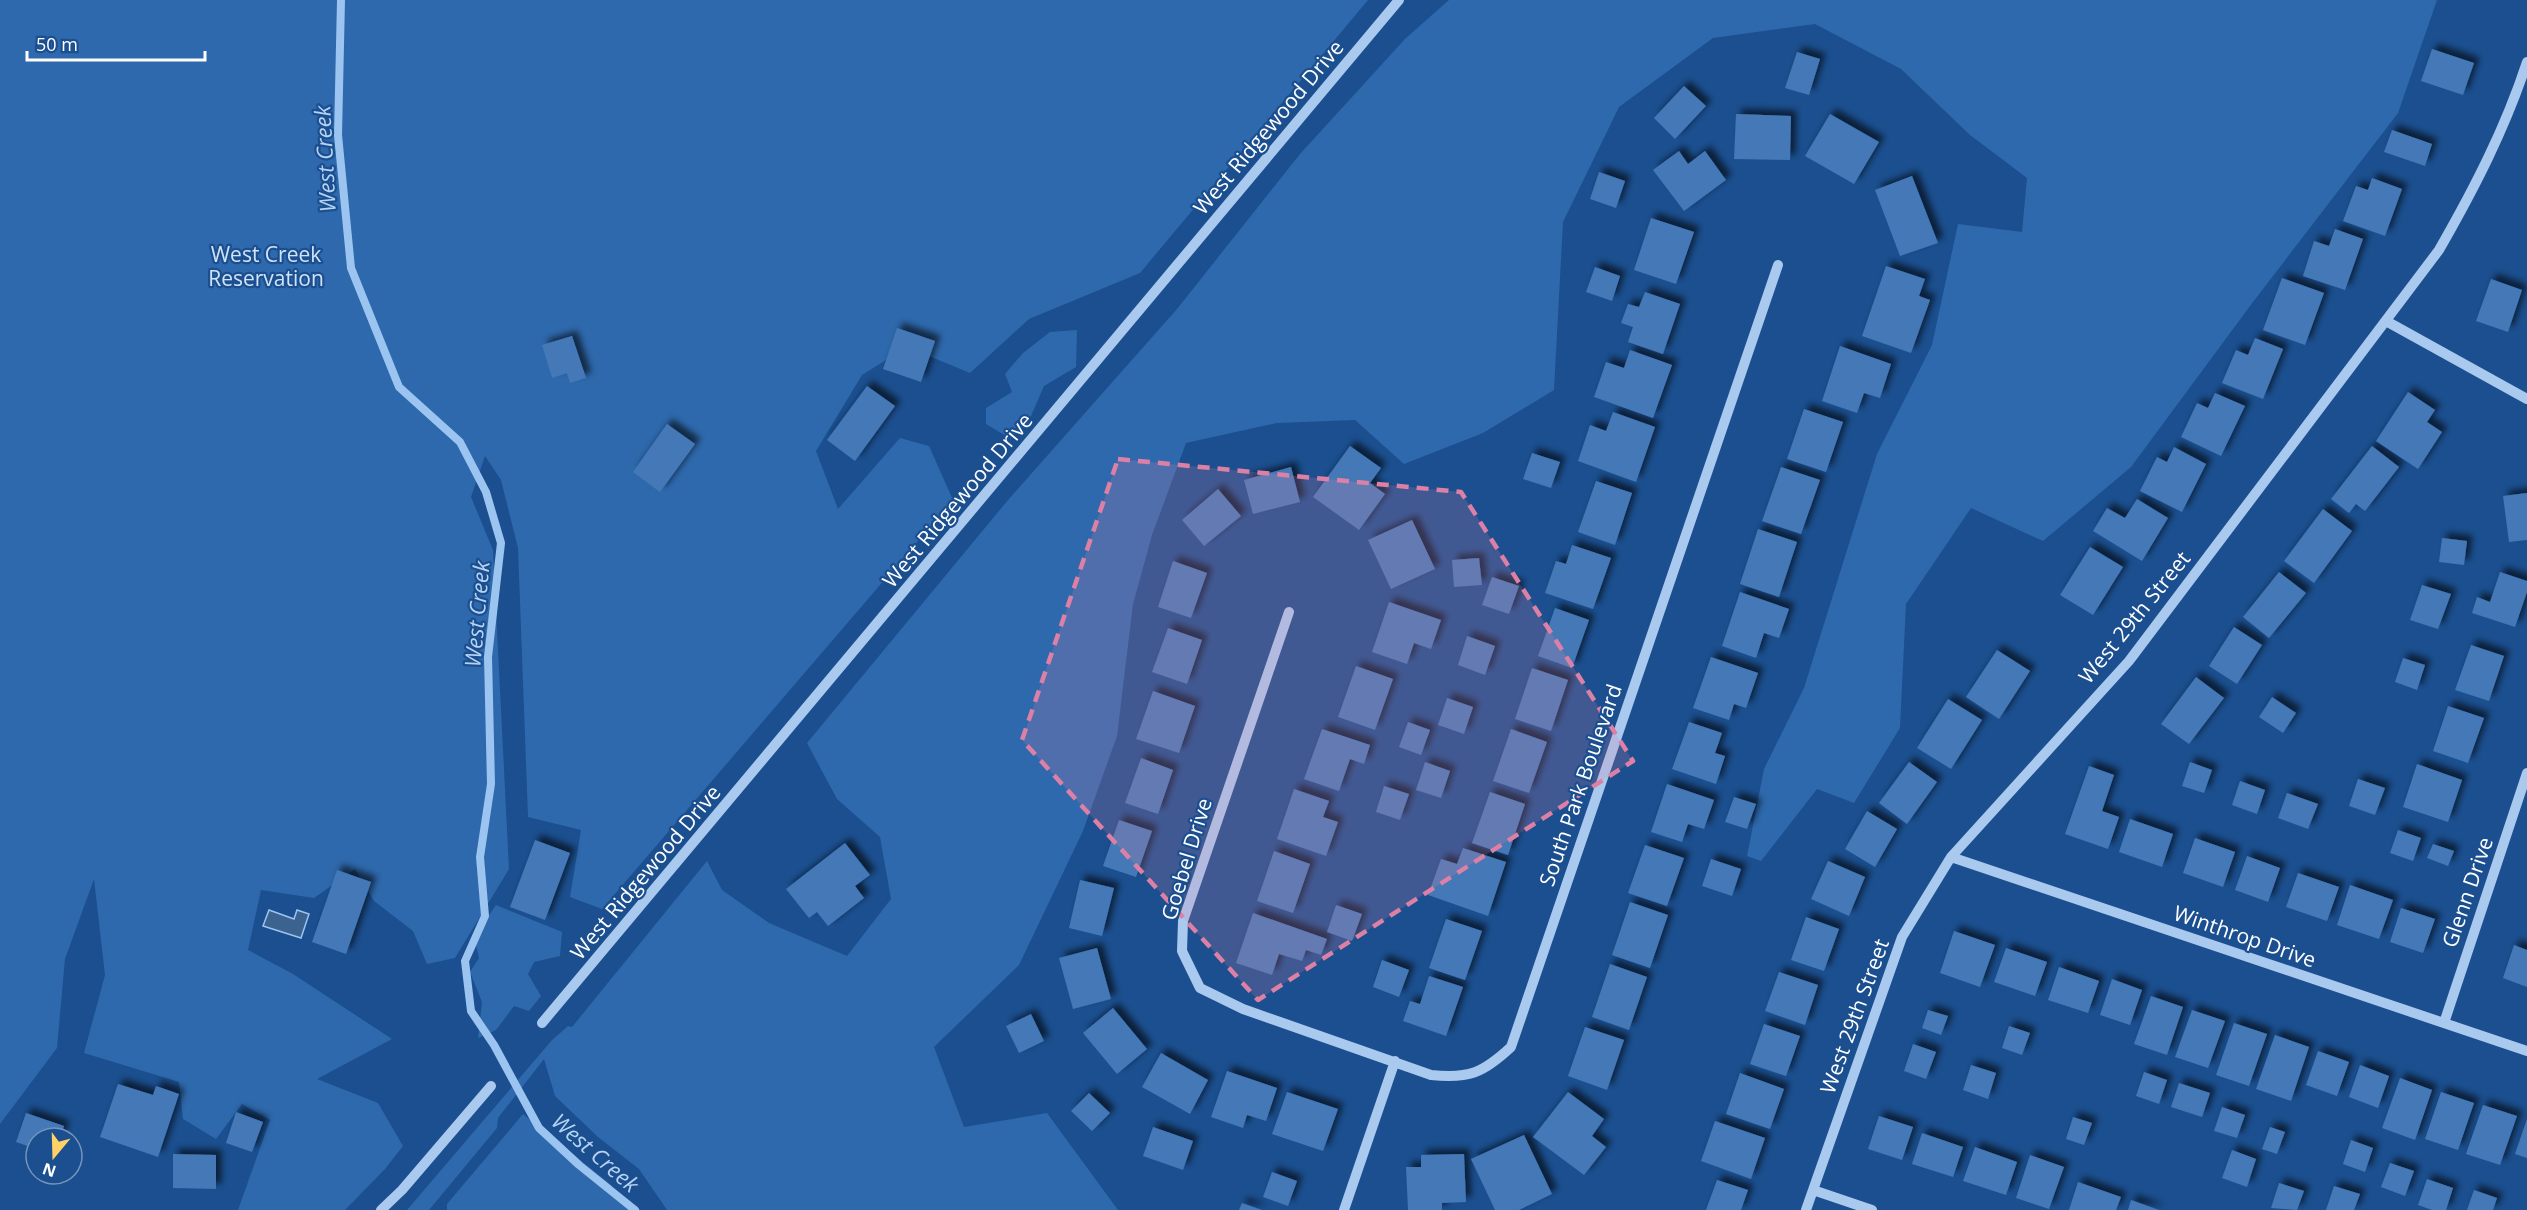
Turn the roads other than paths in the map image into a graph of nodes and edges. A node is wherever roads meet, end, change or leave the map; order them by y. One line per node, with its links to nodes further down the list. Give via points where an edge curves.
1 (1399, 0): 9 (street, West Ridgewood Drive)
2 (2527, 62): 4 (street, West 29th Street, via 2480,177 2439,250)
3 (1778, 265): 12 (street, South Park Boulevard, via 1510,1047 1488,1068 1455,1077 1431,1075)
4 (2386, 321): 5 (street); 8 (street, West 29th Street, via 2129,661)
5 (2527, 399)
6 (1289, 612): 12 (street, Goebel Drive, via 1183,921 1182,951 1200,988 1244,1009)
7 (2527, 773): 10 (street, Glenn Drive)
8 (1951, 857): 10 (street, Winthrop Drive); 14 (street, West 29th Street, via 1902,936)
9 (542, 1023)
10 (2444, 1023): 11 (street, Winthrop Drive)
11 (2527, 1051)
12 (1395, 1061): 16 (street)
13 (491, 1086): 15 (street)
14 (1813, 1190): 17 (street, West 29th Street); 18 (street)
15 (381, 1210)
16 (1344, 1210)
17 (1806, 1210)
18 (1872, 1210)

